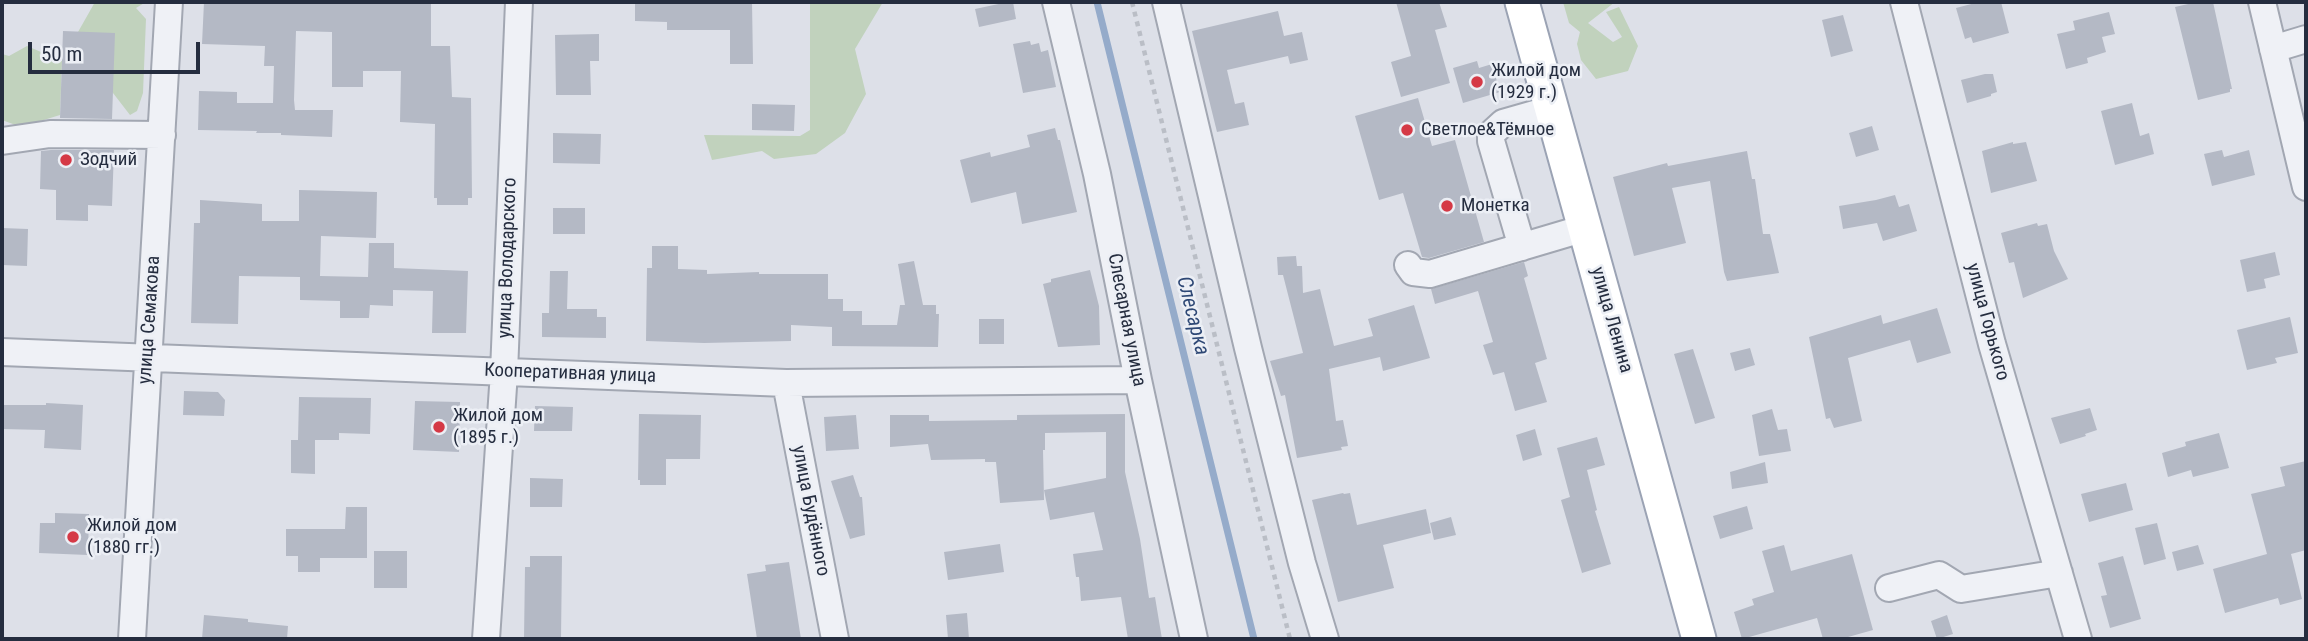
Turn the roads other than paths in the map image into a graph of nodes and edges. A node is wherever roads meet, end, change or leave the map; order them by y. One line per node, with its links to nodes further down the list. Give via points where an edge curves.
1 (169, 2): 11 (street, улица Семакова)
2 (519, 2): 19 (street, улица Володарского)
3 (1056, 2): 20 (street, Слесарная улица, via 1097,174)
4 (1167, 2): 28 (street, via 1248,348)
5 (1522, 2): 10 (main road, улица Ленина)
6 (1904, 2): 22 (street, улица Горького, via 1992,344)
7 (2262, 2): 9 (street)
8 (2306, 39): 9 (street)
9 (2273, 49): 13 (street)
10 (1552, 109): 14 (main road, улица Ленина); 15 (street, via 1503,123 1491,134)
11 (162, 135): 12 (street, via 50,134); 18 (street, улица Семакова)
12 (2, 141)
13 (2306, 187)
14 (1585, 228): 15 (street); 29 (main road, улица Ленина)
15 (1522, 247): 16 (street, via 1430,274 1413,272)
16 (1408, 265)
17 (2, 352): 18 (street, Кооперативная улица)
18 (148, 357): 19 (street, Кооперативная улица); 24 (street, улица Семакова)
19 (504, 372): 21 (street, Кооперативная улица); 25 (street, улица Володарского)
20 (1138, 380): 21 (street, Кооперативная улица); 27 (street, Слесарная улица)
21 (786, 383): 26 (street, улица Будённого)
22 (2059, 573): 23 (street, via 1961,589 1939,575); 30 (street, улица Горького)
23 (1889, 588)
24 (132, 639)
25 (486, 639)
26 (835, 639)
27 (1194, 639)
28 (1325, 639)
29 (1699, 639)
30 (2078, 639)

